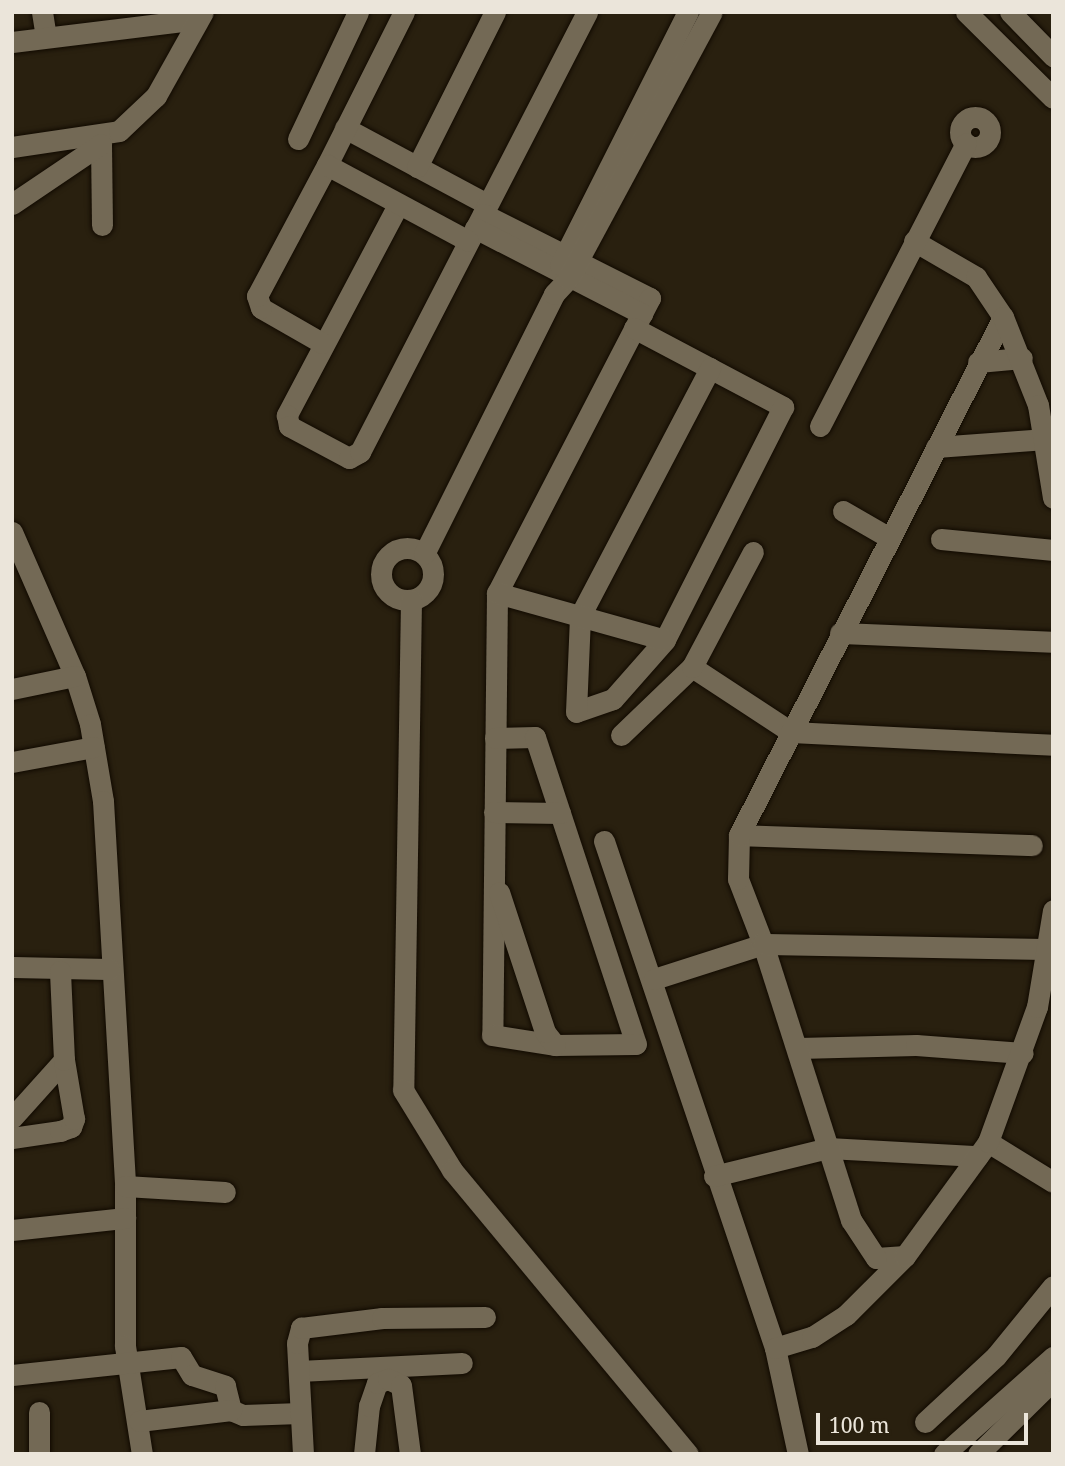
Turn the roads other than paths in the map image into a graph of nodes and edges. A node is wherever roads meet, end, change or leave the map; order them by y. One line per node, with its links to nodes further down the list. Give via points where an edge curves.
1 (42, 12): 11 (street)
2 (358, 12): 17 (street)
3 (404, 12): 16 (street)
4 (495, 12): 21 (street)
5 (587, 12): 24 (street)
6 (688, 12): 27 (street)
7 (712, 12): 27 (street)
8 (966, 12): 12 (street)
9 (1014, 15): 12 (street); 14 (street)
10 (201, 16): 11 (street); 19 (street, via 156,96 119,131)
11 (46, 37): 13 (street)
12 (999, 41): 15 (street)
13 (12, 42)
14 (1053, 56)
15 (1053, 98)
16 (345, 128): 20 (street); 21 (street)
17 (298, 139)
18 (966, 143): 26 (street)
19 (12, 147)
20 (327, 165): 23 (street); 30 (street, via 257,296 261,308)
21 (417, 167): 24 (street)
22 (12, 204): 25 (street, via 101,144)
23 (398, 205): 24 (street); 30 (street)
24 (478, 222): 27 (street); 30 (street, via 353,458 286,422)
25 (102, 225)
26 (914, 241): 28 (street, via 976,277); 34 (street)
27 (565, 272): 29 (street); 44 (street)
28 (1003, 317): 31 (street); 32 (street)
29 (638, 321): 33 (street); 45 (street)
30 (322, 343)
31 (1022, 358): 32 (street); 35 (street)
32 (978, 362): 36 (street)
33 (710, 368): 47 (street); 49 (street, via 783,407)
34 (820, 426)
35 (1046, 439): 36 (street); 37 (street)
36 (936, 447): 40 (street)
37 (1053, 498)
38 (843, 510): 40 (street)
39 (12, 532): 52 (street)
40 (888, 537): 48 (street)
41 (941, 538): 42 (street)
42 (1053, 550)
43 (752, 552): 51 (street)
44 (424, 554): 46 (street, via 433,577 426,592); 46 (street, via 396,550 381,567 382,582 390,594)
45 (497, 593): 47 (street); 56 (street)
46 (411, 600): 109 (street, via 403,1090 452,1170)
47 (580, 616): 49 (street); 49 (street, via 576,712 613,699)
48 (840, 633): 50 (street); 54 (street)
49 (665, 640)
50 (1053, 642)
51 (692, 667): 54 (street); 55 (street)
52 (75, 676): 53 (street); 58 (street)
53 (12, 690)
54 (791, 732): 57 (street); 62 (street)
55 (621, 735)
56 (495, 738): 60 (street); 61 (street, via 535,737)
57 (1053, 745)
58 (94, 747): 59 (street); 70 (street, via 110,860)
59 (12, 762)
60 (494, 812): 61 (street); 65 (street)
61 (559, 813): 73 (street, via 636,1044)
62 (738, 835): 64 (street); 67 (street, via 737,879)
63 (604, 841): 72 (street)
64 (1031, 845)
65 (494, 875): 73 (street, via 545,1032); 73 (street, via 492,1035)
66 (1053, 910): 68 (street)
67 (763, 944): 68 (street); 72 (street); 74 (street)
68 (1047, 949): 75 (street)
69 (12, 967): 71 (street)
70 (108, 969): 71 (street); 83 (street)
71 (60, 971): 76 (street)
72 (654, 979): 81 (street)
73 (555, 1045)
74 (799, 1048): 75 (street, via 916,1045); 79 (street)
75 (1023, 1054): 80 (street)
76 (64, 1060): 77 (street); 78 (street, via 74,1119 71,1128)
77 (12, 1118)
78 (12, 1138)
79 (828, 1148): 80 (street); 81 (street); 87 (street, via 851,1220)
80 (983, 1149): 82 (street); 88 (street)
81 (714, 1177): 92 (street)
82 (1053, 1182)
83 (125, 1186): 84 (street); 85 (street)
84 (225, 1192)
85 (125, 1218): 86 (street); 95 (street)
86 (12, 1230)
87 (869, 1252): 88 (street, via 876,1258); 89 (street)
88 (905, 1256): 89 (street)
89 (875, 1286): 92 (street, via 846,1315 812,1337)
90 (1053, 1286): 103 (street, via 996,1356)
91 (485, 1317): 96 (street, via 382,1318 301,1328)
92 (775, 1348): 110 (street)
93 (1053, 1357): 111 (street)
94 (462, 1363): 96 (street)
95 (129, 1366): 97 (street); 99 (street, via 181,1357 192,1376 225,1386); 102 (street)
96 (299, 1371): 101 (street)
97 (12, 1375)
98 (1053, 1380): 112 (street)
99 (231, 1410): 101 (street, via 243,1415); 102 (street)
100 (38, 1412): 104 (street)
101 (300, 1413): 106 (street)
102 (139, 1421): 105 (street)
103 (925, 1422)
104 (39, 1454)
105 (142, 1454)
106 (303, 1454)
107 (364, 1454): 108 (street, via 369,1406 377,1383 388,1378 401,1385)
108 (410, 1454)
109 (688, 1454)
110 (798, 1454)
111 (944, 1454)
112 (978, 1454)

